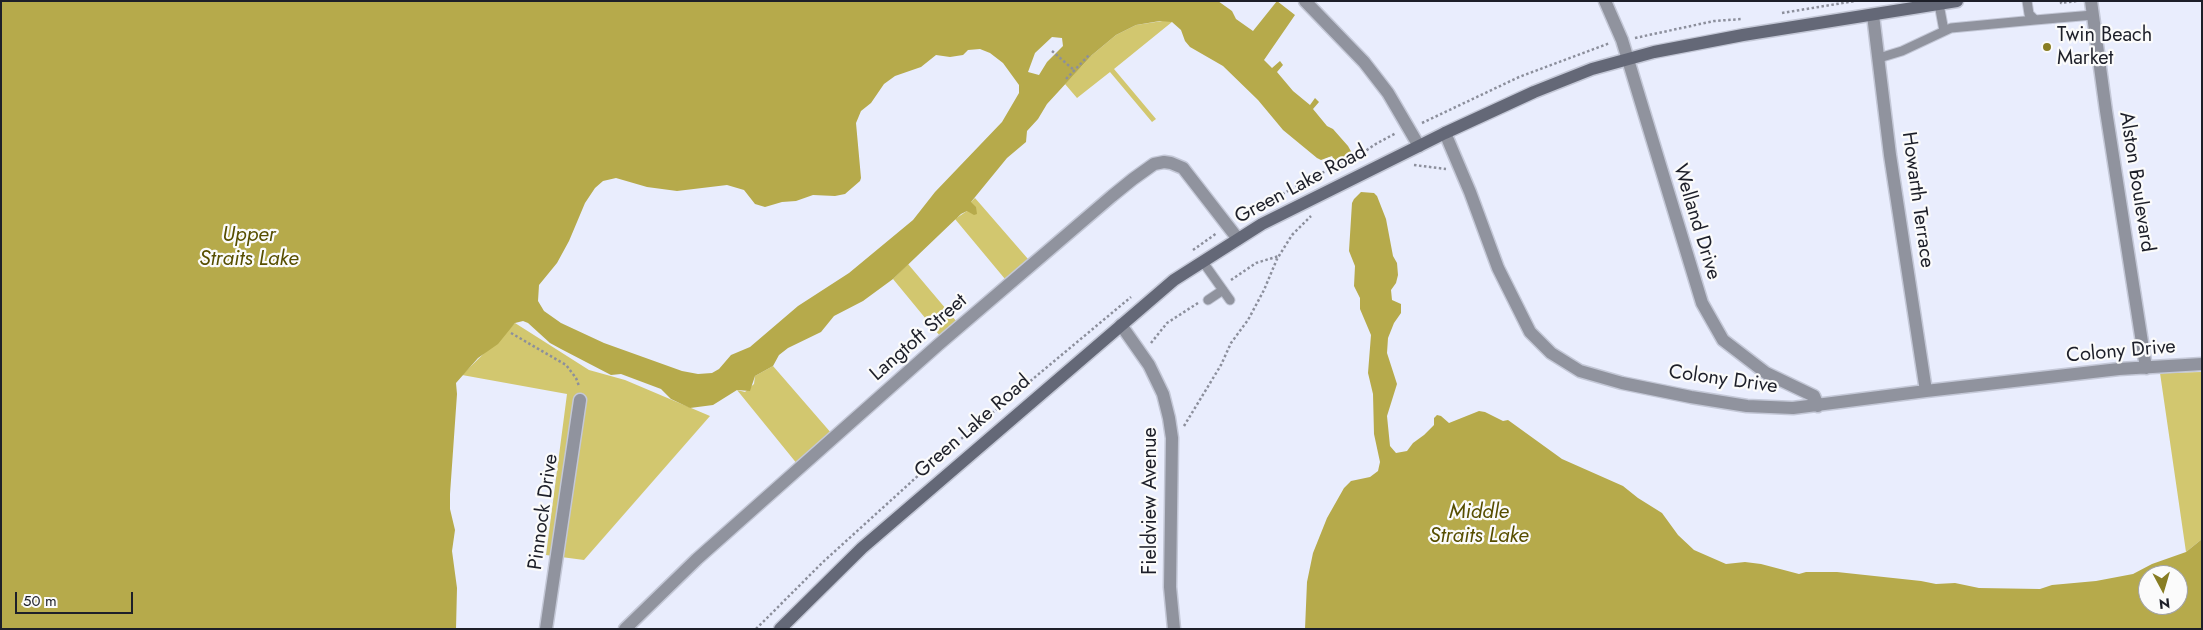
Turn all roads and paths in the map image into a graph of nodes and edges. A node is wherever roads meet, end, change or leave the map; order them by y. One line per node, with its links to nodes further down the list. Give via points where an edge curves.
1 (1305, 1): 20 (street, via 1364,62 1388,93)
2 (1605, 1): 16 (street, Welland Drive, via 1618,28)
3 (1957, 1): 8 (street, Green Lake Road)
4 (2027, 1): 11 (lane, via 2029,14)
5 (2061, 1): 6 (path)
6 (2078, 1)
7 (2091, 1): 10 (street, Alston Boulevard)
8 (1940, 4): 9 (street, Green Lake Road); 12 (lane)
9 (1873, 15): 15 (street, Howarth Terrace); 16 (street, Green Lake Road)
10 (2093, 15): 11 (lane); 34 (street, Alston Boulevard)
11 (2035, 20): 12 (lane, via 1968,25)
12 (1944, 31): 15 (lane)
13 (1052, 51): 17 (path)
14 (1090, 54): 17 (path)
15 (1879, 58): 35 (street, Howarth Terrace, via 1890,155)
16 (1627, 59): 19 (street, Green Lake Road, via 1592,68); 37 (street, Welland Drive, via 1702,303 1723,340 1766,373 1814,396)
17 (1074, 70): 18 (path)
18 (1066, 79)
19 (1445, 133): 20 (street, Green Lake Road); 24 (street, Colony Drive)
20 (1419, 146): 26 (street, Green Lake Road)
21 (1360, 155): 23 (path)
22 (1412, 165): 24 (path, via 1435,166)
23 (1331, 170)
24 (1462, 173): 37 (street, Colony Drive, via 1498,268 1530,332 1580,371 1622,383 1748,406)
25 (1317, 212): 38 (path, via 1292,235 1248,320 1231,343 1201,400 1187,423)
26 (1238, 239): 27 (street, Green Lake Road); 40 (street, Langtoft Street, via 1183,168 1164,162 1154,164 1132,178 697,559)
27 (1203, 262): 28 (lane); 31 (street, Green Lake Road, via 1174,280)
28 (1222, 290): 29 (lane); 30 (lane)
29 (1208, 300)
30 (1230, 300)
31 (1121, 325): 38 (street, Fieldview Avenue, via 1149,365 1163,394); 41 (street, Green Lake Road, via 862,548)
32 (511, 333): 36 (path, via 566,365 576,378)
33 (2202, 364): 34 (street, Colony Drive)
34 (2146, 368): 35 (street, Colony Drive)
35 (1926, 391): 37 (street, Colony Drive)
36 (580, 400): 39 (street, Pinnock Drive)
37 (1818, 406)
38 (1172, 438): 42 (street, Fieldview Avenue, via 1170,587)
39 (546, 629)
40 (626, 629)
41 (780, 629)
42 (1174, 629)

